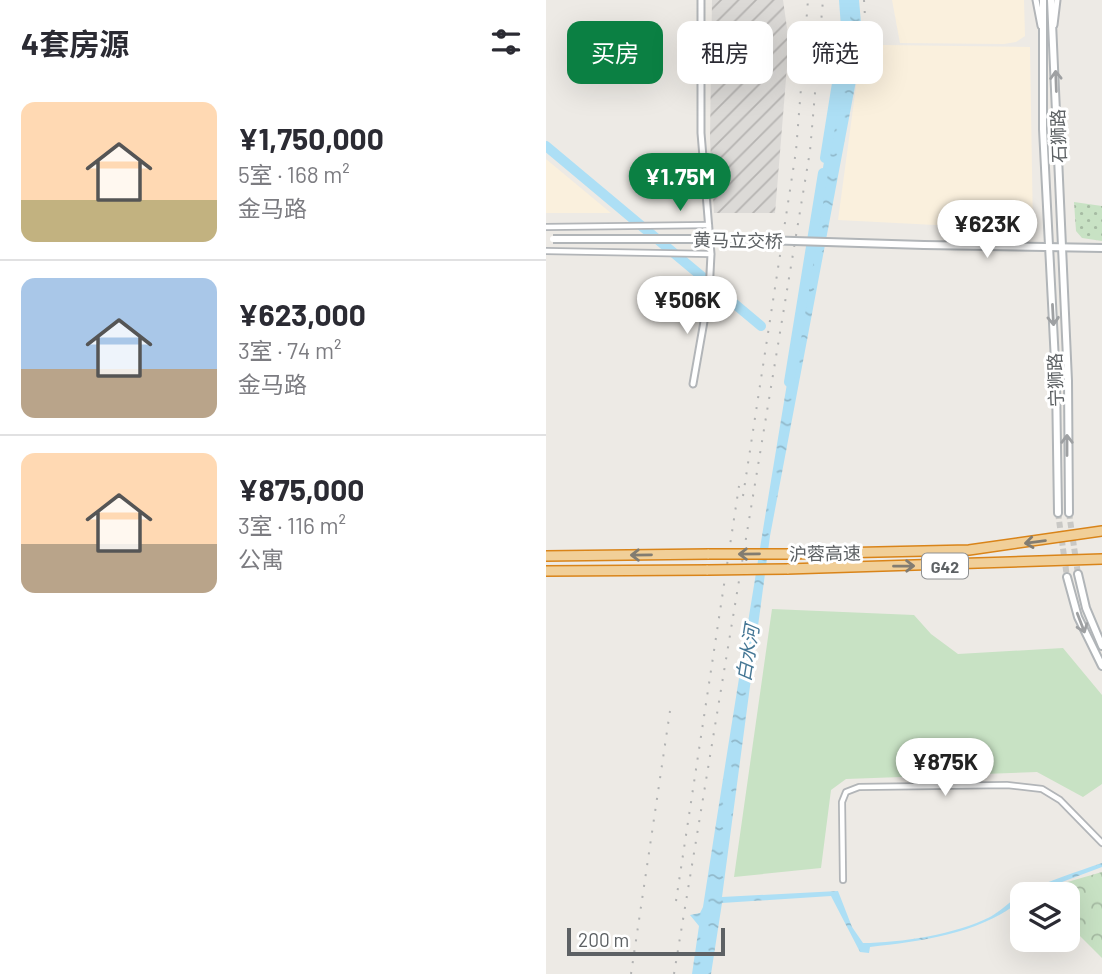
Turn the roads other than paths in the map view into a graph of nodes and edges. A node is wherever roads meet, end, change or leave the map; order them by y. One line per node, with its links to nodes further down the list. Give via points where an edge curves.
1 (701, 0): 8 (street, via 701,133)
2 (1036, 0): 7 (street, 石狮路)
3 (1043, 0): 7 (main road, 石狮路)
4 (1051, 0): 6 (main road, 石狮路)
5 (1057, 0): 6 (street, 石狮路)
6 (1054, 25): 12 (main road, 石狮路, one-way to 6)
7 (1041, 26): 11 (main road, 石狮路)
8 (709, 225): 9 (street); 15 (street)
9 (546, 227)
10 (549, 238): 11 (main road, 黄马立交桥, bridge)
11 (1050, 247): 12 (main road, 黄马立交桥); 17 (main road, 宁狮路, one-way to 17)
12 (1062, 248): 13 (main road, 黄马立交桥); 18 (main road, 宁狮路, one-way to 12)
13 (1102, 248)
14 (546, 251): 15 (street)
15 (711, 254): 16 (street)
16 (693, 384)
17 (1059, 513)
18 (1069, 513)
19 (1102, 531): 20 (highway, 沪蓉高速 / G42, one-way to 20, bridge, via 969,550)
20 (546, 556)
21 (1102, 559): 22 (highway, 沪蓉高速 / G42, one-way to 21, bridge)
22 (546, 571)
23 (1079, 574): 25 (main road, via 1086,608)
24 (1067, 577): 26 (main road, one-way to 26, via 1078,617)
25 (1102, 646)
26 (1102, 666)
27 (1102, 843): 28 (street, via 1042,789 1007,785 859,787 846,792 842,802)
28 (843, 880)

